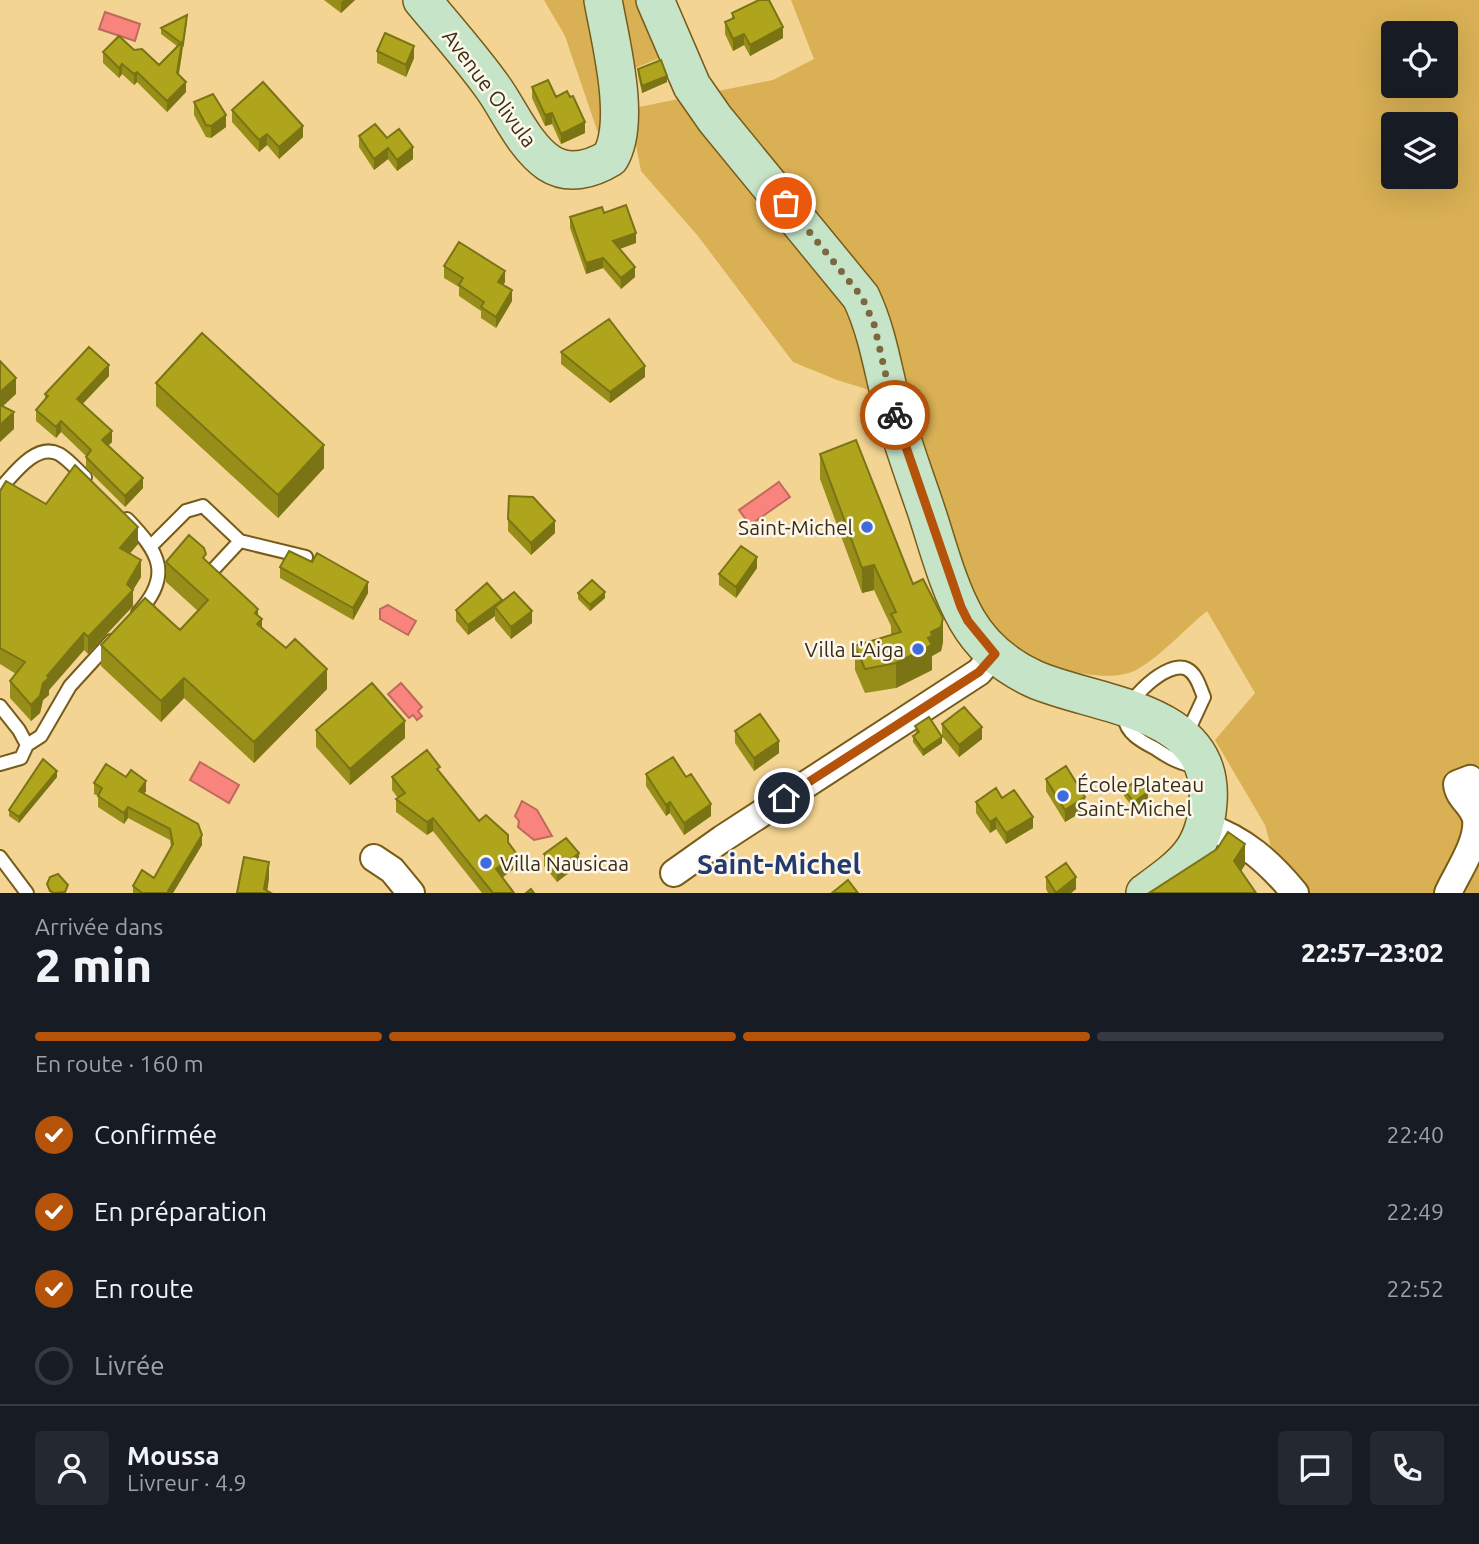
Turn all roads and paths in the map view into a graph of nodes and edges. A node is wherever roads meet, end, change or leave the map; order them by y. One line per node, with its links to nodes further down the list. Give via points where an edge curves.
1 (422, 0): 2 (street, Avenue Olivula, via 492,86 534,148 562,169 578,170 610,158 619,139)
2 (603, 0)
3 (655, 0): 11 (street, via 692,86 862,297 874,324 893,411 949,575 968,621)
4 (97, 488): 5 (lane, via 58,453 42,452)
5 (0, 489)
6 (116, 507): 8 (lane)
7 (240, 541): 8 (lane, via 203,506 186,511); 9 (lane); 10 (lane)
8 (152, 545): 14 (lane, via 158,569 156,594 70,685 41,736)
9 (306, 557)
10 (213, 570)
11 (995, 654): 13 (street, via 1035,679); 21 (street, via 979,672)
12 (0, 706): 14 (lane)
13 (1128, 708): 15 (street); 15 (lane, via 1162,671 1187,669 1204,697)
14 (27, 745): 16 (lane, via 21,758)
15 (1194, 752): 18 (street, via 1209,794)
16 (0, 764)
17 (1479, 788): 26 (street, via 1470,779 1457,785 1476,818 1475,835)
18 (1206, 827): 24 (street, via 1198,848); 25 (street, via 1249,847)
19 (0, 857): 22 (lane)
20 (374, 858): 23 (street, via 392,870)
21 (674, 873)
22 (27, 893)
23 (411, 893)
24 (1145, 893)
25 (1295, 893)
26 (1448, 893)

